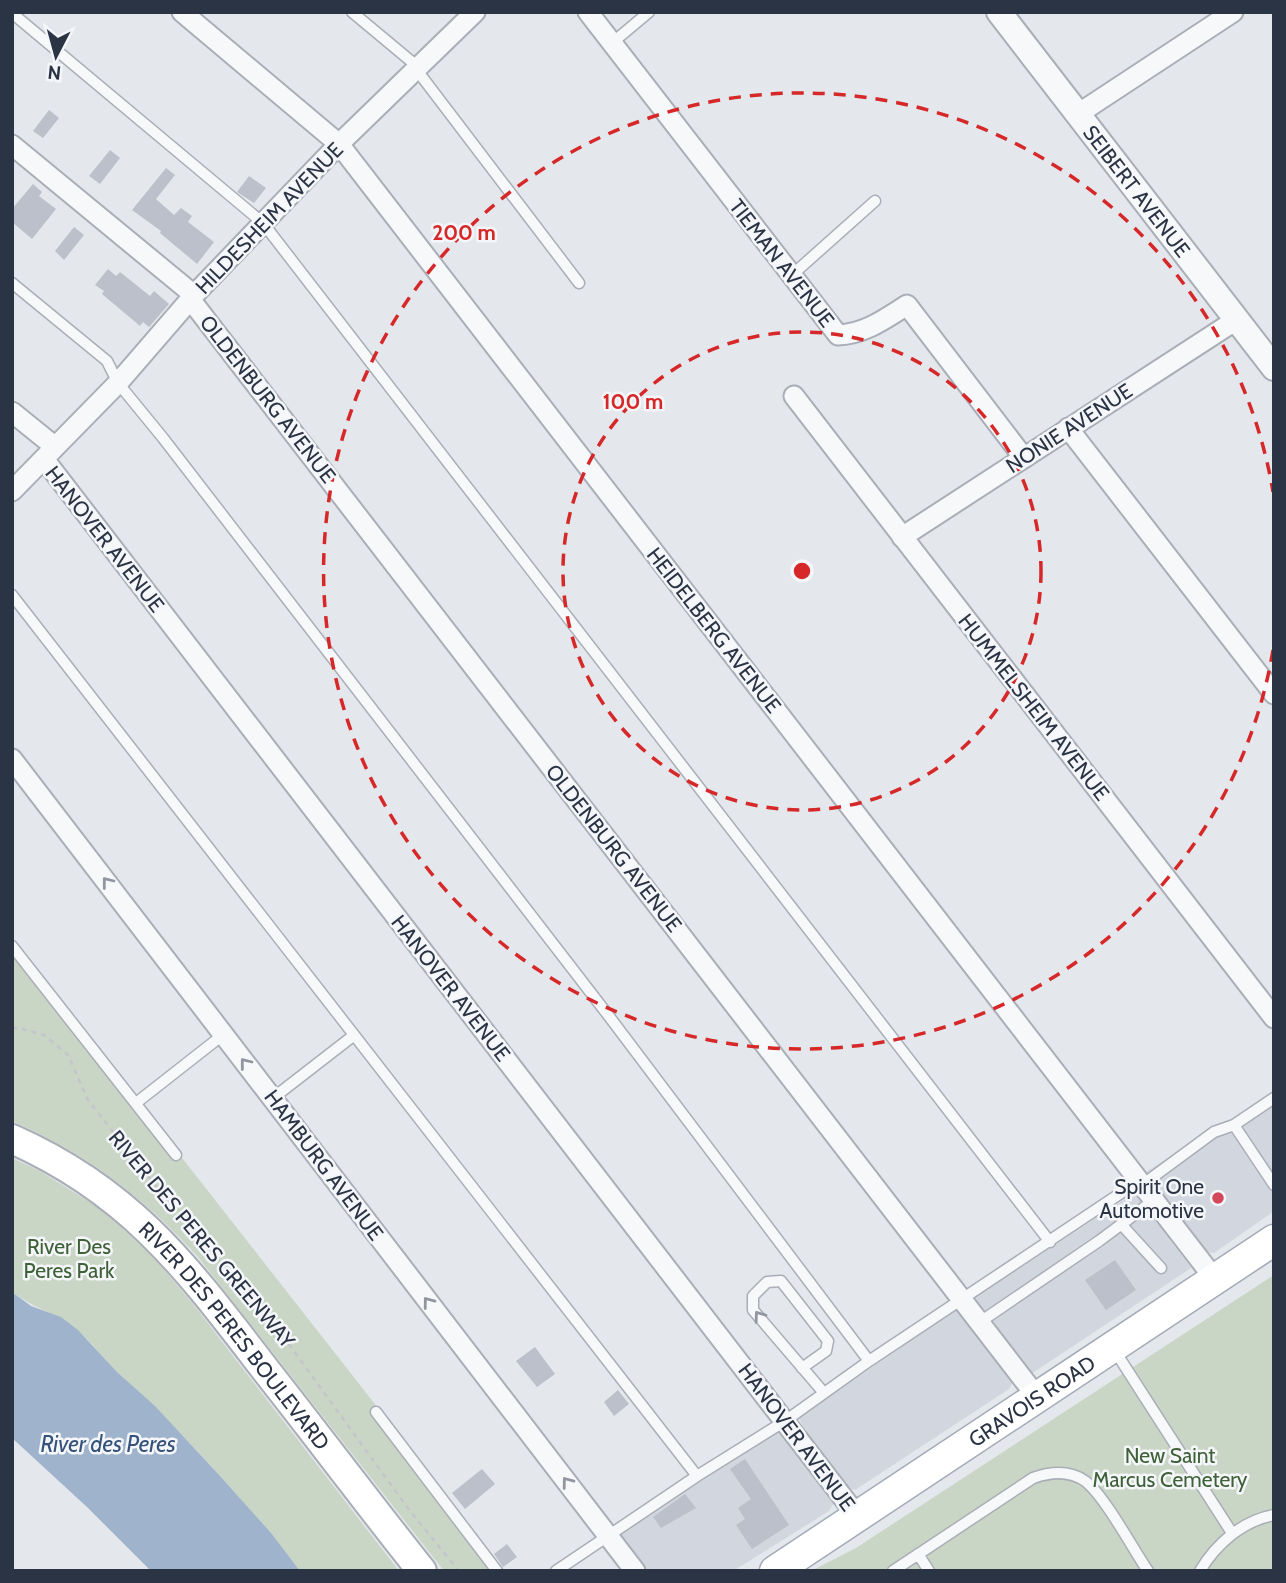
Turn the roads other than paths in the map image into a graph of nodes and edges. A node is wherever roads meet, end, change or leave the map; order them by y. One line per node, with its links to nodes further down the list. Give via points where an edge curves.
1 (183, 12): 12 (street, HEIDELBERG AVENUE)
2 (352, 12): 10 (lane)
3 (475, 12): 10 (street, HILDESHEIM AVENUE)
4 (588, 12): 9 (street, TIEMAN AVENUE)
5 (649, 12): 9 (lane)
6 (999, 12): 11 (street, SEIBERT AVENUE)
7 (1233, 12): 11 (street)
8 (12, 13): 15 (lane)
9 (612, 43): 16 (street, TIEMAN AVENUE)
10 (417, 68): 12 (street, HILDESHEIM AVENUE); 18 (lane)
11 (1078, 114): 20 (street, SEIBERT AVENUE)
12 (339, 144): 15 (street, HILDESHEIM AVENUE); 44 (street, HEIDELBERG AVENUE)
13 (12, 145): 19 (street, OLDENBURG AVENUE)
14 (875, 201): 16 (lane)
15 (263, 223): 19 (street, HILDESHEIM AVENUE); 47 (lane)
16 (792, 275): 27 (street, TIEMAN AVENUE, via 838,335 865,330 908,305)
17 (12, 283): 22 (lane, via 107,360)
18 (579, 283)
19 (192, 297): 22 (street, HILDESHEIM AVENUE); 50 (street, OLDENBURG AVENUE)
20 (1236, 320): 21 (street, SEIBERT AVENUE); 25 (street, NONIE AVENUE)
21 (1274, 368)
22 (118, 383): 26 (street, HILDESHEIM AVENUE); 53 (lane, via 608,1015)
23 (794, 396): 29 (street, HUMMELSHEIM AVENUE)
24 (12, 412): 26 (street, HANOVER AVENUE)
25 (1068, 428): 27 (street, NONIE AVENUE); 31 (street)
26 (49, 453): 28 (street, HILDESHEIM AVENUE); 58 (street, HANOVER AVENUE)
27 (1024, 457): 29 (street, NONIE AVENUE)
28 (12, 491)
29 (902, 537): 34 (street, HUMMELSHEIM AVENUE)
30 (12, 595): 36 (lane)
31 (1274, 694)
32 (12, 759): 35 (street, HAMBURG AVENUE, one-way to 32)
33 (12, 946): 39 (lane)
34 (1274, 1018)
35 (224, 1034): 37 (street, HAMBURG AVENUE, one-way to 35); 39 (lane)
36 (353, 1036): 37 (lane); 59 (lane)
37 (273, 1098): 63 (street, HAMBURG AVENUE, one-way to 37)
38 (1274, 1098): 40 (lane)
39 (136, 1103): 42 (lane)
40 (1234, 1125): 43 (lane); 44 (lane, via 1214,1132)
41 (12, 1139): 66 (main road, RIVER DES PERES BOULEVARD, via 105,1192 170,1251)
42 (176, 1155)
43 (1274, 1185)
44 (1145, 1188): 45 (lane); 47 (lane); 49 (street, HEIDELBERG AVENUE)
45 (1121, 1224): 48 (lane); 51 (lane)
46 (1274, 1240): 49 (main road, GRAVOIS ROAD)
47 (1050, 1242): 50 (lane)
48 (1161, 1268)
49 (1214, 1278): 52 (main road, GRAVOIS ROAD)
50 (962, 1298): 51 (street, OLDENBURG AVENUE); 53 (lane)
51 (980, 1322): 56 (street, OLDENBURG AVENUE)
52 (1113, 1347): 56 (main road, GRAVOIS ROAD); 62 (lane)
53 (869, 1361): 55 (lane)
54 (802, 1368): 54 (lane, one-way to 54, via 753,1310 753,1296 767,1282 781,1281 828,1341 826,1351); 55 (lane)
55 (824, 1393): 58 (lane)
56 (1037, 1397): 61 (main road, GRAVOIS ROAD)
57 (376, 1412): 67 (lane)
58 (785, 1421): 59 (lane); 61 (street, HANOVER AVENUE)
59 (697, 1476): 63 (lane)
60 (1274, 1515): 62 (lane)
61 (858, 1517): 65 (main road, GRAVOIS ROAD)
62 (1232, 1533): 73 (lane)
63 (608, 1536): 68 (lane); 69 (street, HAMBURG AVENUE)
64 (918, 1554): 70 (lane); 71 (lane); 72 (lane, via 1033,1478 1058,1472 1085,1481 1100,1497)
65 (782, 1567)
66 (422, 1571)
67 (498, 1571)
68 (556, 1571)
69 (635, 1571)
70 (893, 1571)
71 (929, 1571)
72 (1148, 1571)
73 (1200, 1571)

